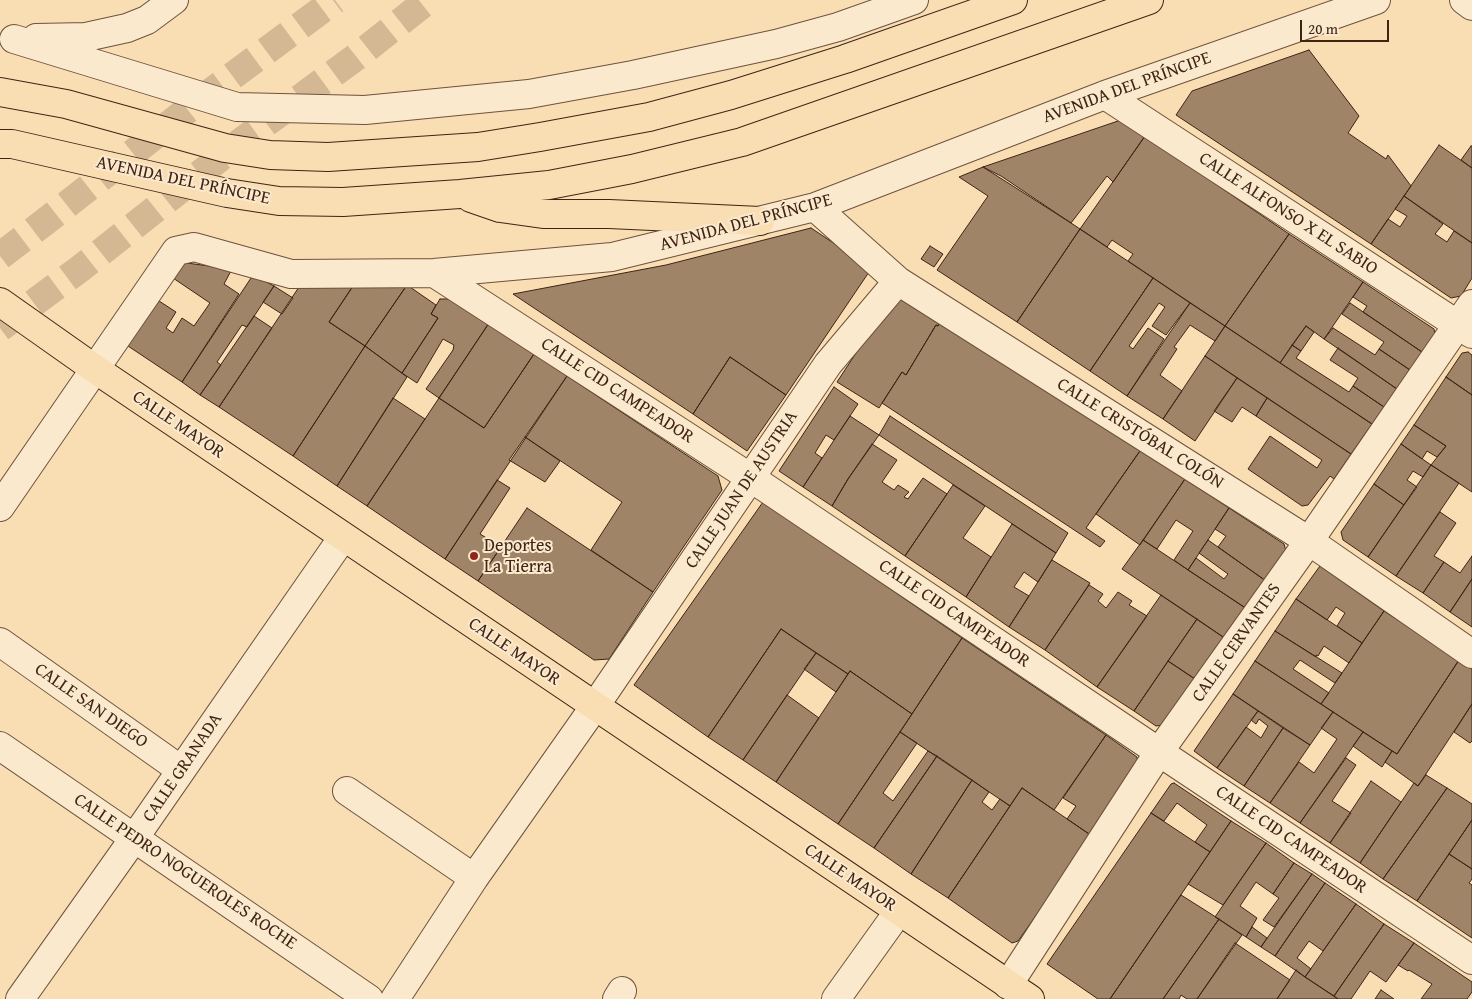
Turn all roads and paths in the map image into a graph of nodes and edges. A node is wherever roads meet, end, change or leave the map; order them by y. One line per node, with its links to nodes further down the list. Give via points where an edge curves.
1 (174, 0): 8 (street, via 147,20 127,28 86,37)
2 (914, 0): 8 (street, via 838,27 634,75 529,94 365,110 237,107)
3 (1013, 0): 9 (main road, via 731,95 649,116 478,146 328,156 270,155 225,148 66,104)
4 (1149, 0): 12 (main road, AVENIDA DEL PRÍNCIPE, via 742,142 550,185)
5 (1376, 0): 10 (street, AVENIDA DEL PRÍNCIPE)
6 (1464, 0): 7 (street)
7 (1472, 6)
8 (7, 38)
9 (0, 92)
10 (1105, 95): 13 (street, AVENIDA DEL PRÍNCIPE); 18 (street, CALLE ALFONSO X EL SABIO)
11 (0, 144): 12 (main road, AVENIDA DEL PRÍNCIPE, via 279,201 343,202)
12 (460, 194): 14 (main road, via 500,208 543,214)
13 (815, 207): 14 (street, AVENIDA DEL PRÍNCIPE); 16 (street, CALLE CRISTÓBAL COLÓN)
14 (760, 221): 15 (street, AVENIDA DEL PRÍNCIPE, via 612,257)
15 (434, 273): 19 (street, AVENIDA DEL PRÍNCIPE, via 291,274 194,247 176,251); 20 (street, CALLE CID CAMPEADOR)
16 (898, 281): 20 (street, CALLE JUAN DE AUSTRIA, via 828,364); 23 (street, CALLE CRISTÓBAL COLÓN)
17 (0, 302): 19 (main road, CALLE MAYOR)
18 (1467, 321): 23 (street, CALLE CERVANTES)
19 (95, 369): 21 (street); 22 (main road, CALLE MAYOR)
20 (751, 478): 26 (street, CALLE JUAN DE AUSTRIA); 28 (street, CALLE CID CAMPEADOR)
21 (0, 507)
22 (343, 537): 26 (main road, CALLE MAYOR); 29 (street, CALLE GRANADA)
23 (1309, 541): 25 (street, CALLE CRISTÓBAL COLÓN); 28 (street, CALLE CERVANTES)
24 (0, 642): 29 (street, CALLE SAN DIEGO)
25 (1472, 654)
26 (594, 706): 32 (street, CALLE JUAN DE AUSTRIA); 33 (main road, CALLE MAYOR)
27 (0, 746): 31 (street, CALLE PEDRO NOGUEROLES ROCHE)
28 (1160, 752): 34 (street, CALLE CID CAMPEADOR); 35 (street, CALLE CERVANTES)
29 (181, 770): 31 (street, CALLE GRANADA)
30 (347, 791): 32 (street)
31 (135, 837): 36 (street, CALLE GRANADA); 37 (street, CALLE PEDRO NOGUEROLES ROCHE)
32 (474, 878): 38 (street, CALLE JUAN DE AUSTRIA)
33 (899, 911): 35 (main road, CALLE MAYOR); 39 (street)
34 (1472, 960)
35 (1019, 992)
36 (20, 999)
37 (369, 999)
38 (395, 999)
39 (836, 999)

